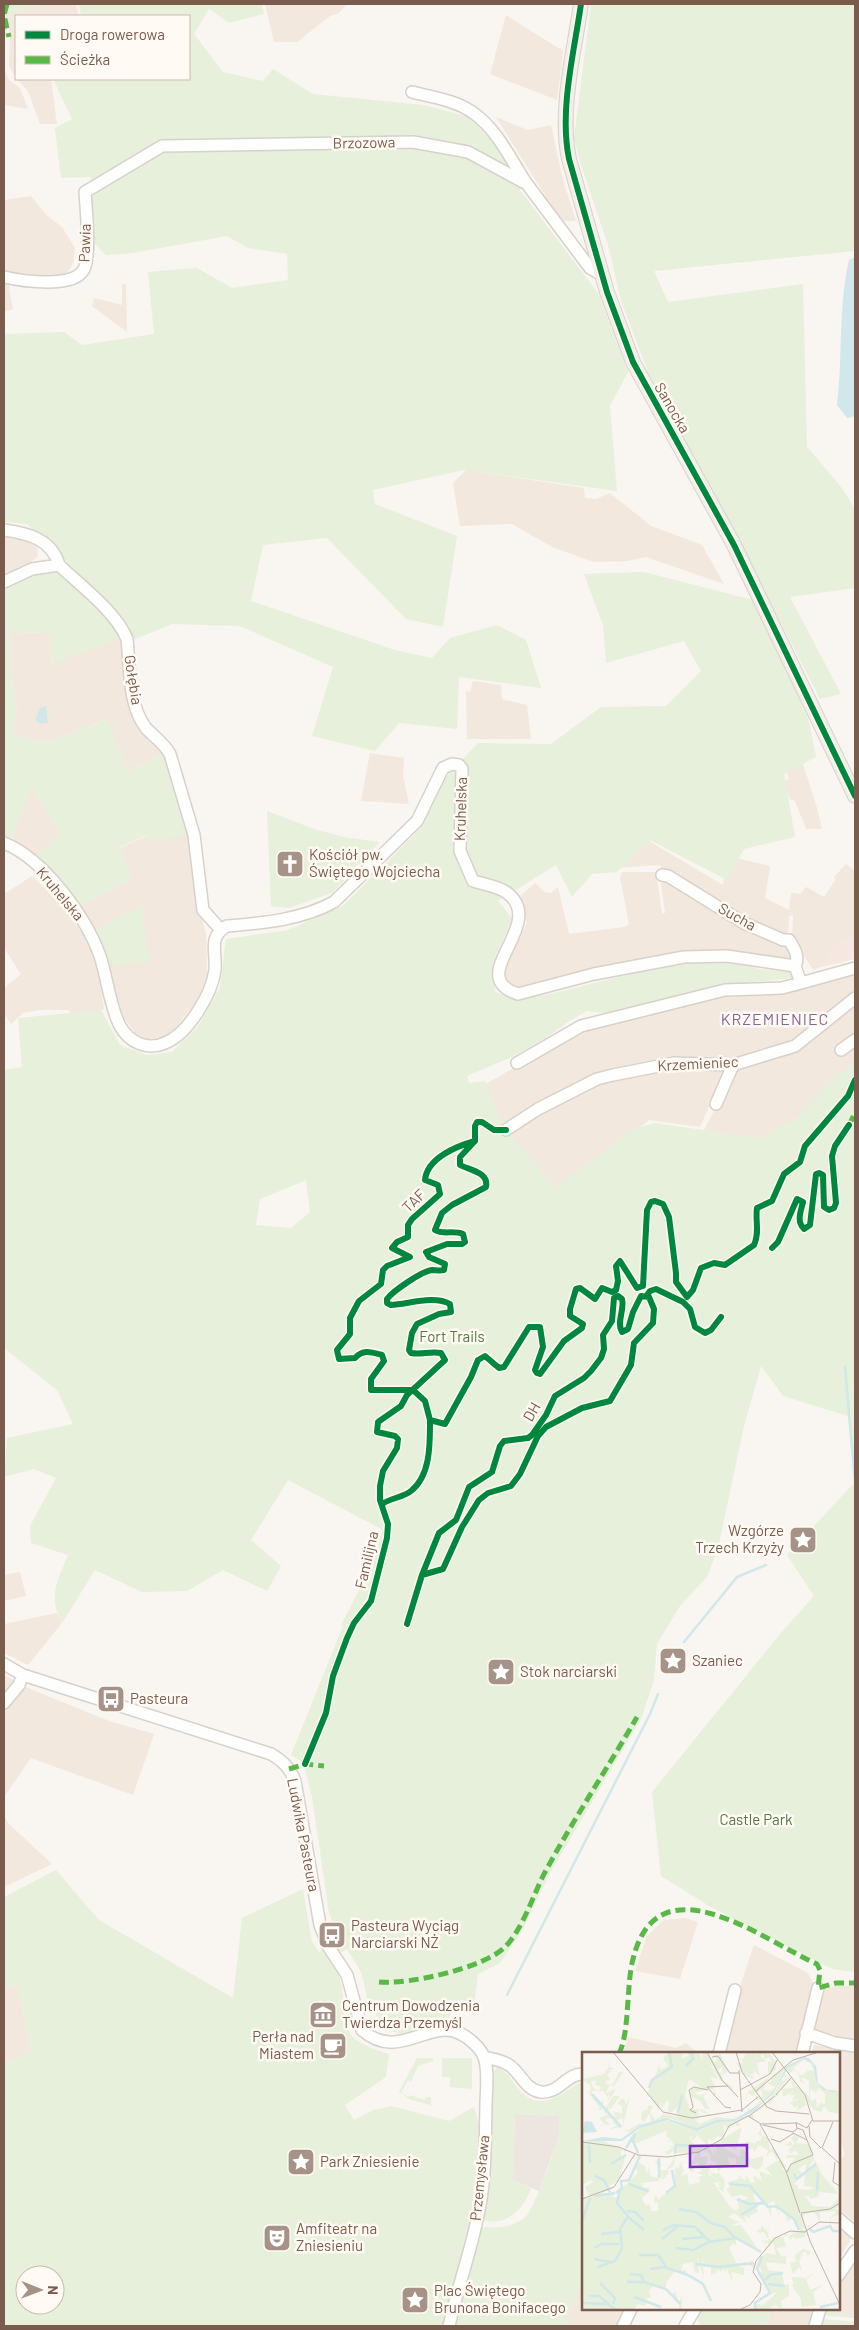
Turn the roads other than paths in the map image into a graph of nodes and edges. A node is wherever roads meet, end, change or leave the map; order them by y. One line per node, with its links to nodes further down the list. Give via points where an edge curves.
1 (581, 4): 5 (main road, Sanocka, via 567,98 565,137 568,159)
2 (412, 92): 3 (street, via 471,111 493,130)
3 (527, 184): 4 (street, Brzozowa, via 468,152 413,142 162,146); 5 (street, Brzozowa, via 590,268)
4 (85, 192): 6 (street, Pawia, via 87,254 80,274 62,281 42,282)
5 (602, 275): 10 (main road, Sanocka, via 633,362 734,545)
6 (4, 277)
7 (4, 530): 8 (street, Gołębia, via 36,537 55,554)
8 (59, 565): 9 (street, via 32,569); 13 (street, Gołębia, via 123,630 137,711 146,727 170,754 194,835 203,910)
9 (4, 582)
10 (855, 796)
11 (4, 843): 13 (street, Kruhelska, via 31,861 78,911 99,955 120,1026 129,1037 144,1046 165,1043 174,1037 201,1006 215,970 215,939)
12 (662, 875): 15 (street, Sucha, via 744,923 789,940 797,955)
13 (220, 929): 15 (street, Kruhelska, via 273,922 322,909 334,902 405,835 417,821 443,768 456,764 462,769 463,781 460,851 473,881 507,894 518,908 518,927 498,973 508,991 518,994 594,974 684,957 727,956)
14 (855, 968): 15 (street, Kruhelska)
15 (798, 973): 19 (street, via 782,988 725,990 581,1026)
16 (855, 998): 20 (street, Krzemieniec, via 795,1046)
17 (855, 1040): 18 (street)
18 (841, 1050)
19 (517, 1064)
20 (733, 1065): 21 (street); 22 (street, Krzemieniec, via 674,1063 612,1075 538,1109)
21 (716, 1104)
22 (506, 1130)
23 (4, 1664): 24 (street, Ludwika Pasteura)
24 (24, 1675): 25 (street); 32 (street, Ludwika Pasteura, via 278,1758 295,1781 322,1935 347,1975 362,2030 375,2039 392,2042 444,2031 457,2032 473,2043)
25 (4, 1703)
26 (818, 1988): 28 (street)
27 (735, 1990): 30 (street)
28 (806, 2033): 29 (street); 31 (street)
29 (855, 2046)
30 (720, 2052)
31 (802, 2052)
32 (484, 2057): 33 (street, via 502,2060 527,2086 539,2092 556,2089); 41 (street, Przemysława, via 486,2115 480,2203)
33 (582, 2074)
34 (839, 2219): 35 (street)
35 (855, 2233)
36 (855, 2251): 37 (street)
37 (839, 2275)
38 (631, 2310): 42 (street)
39 (694, 2310): 43 (street)
40 (820, 2310): 44 (street)
41 (449, 2326)
42 (623, 2326)
43 (685, 2326)
44 (815, 2326)

